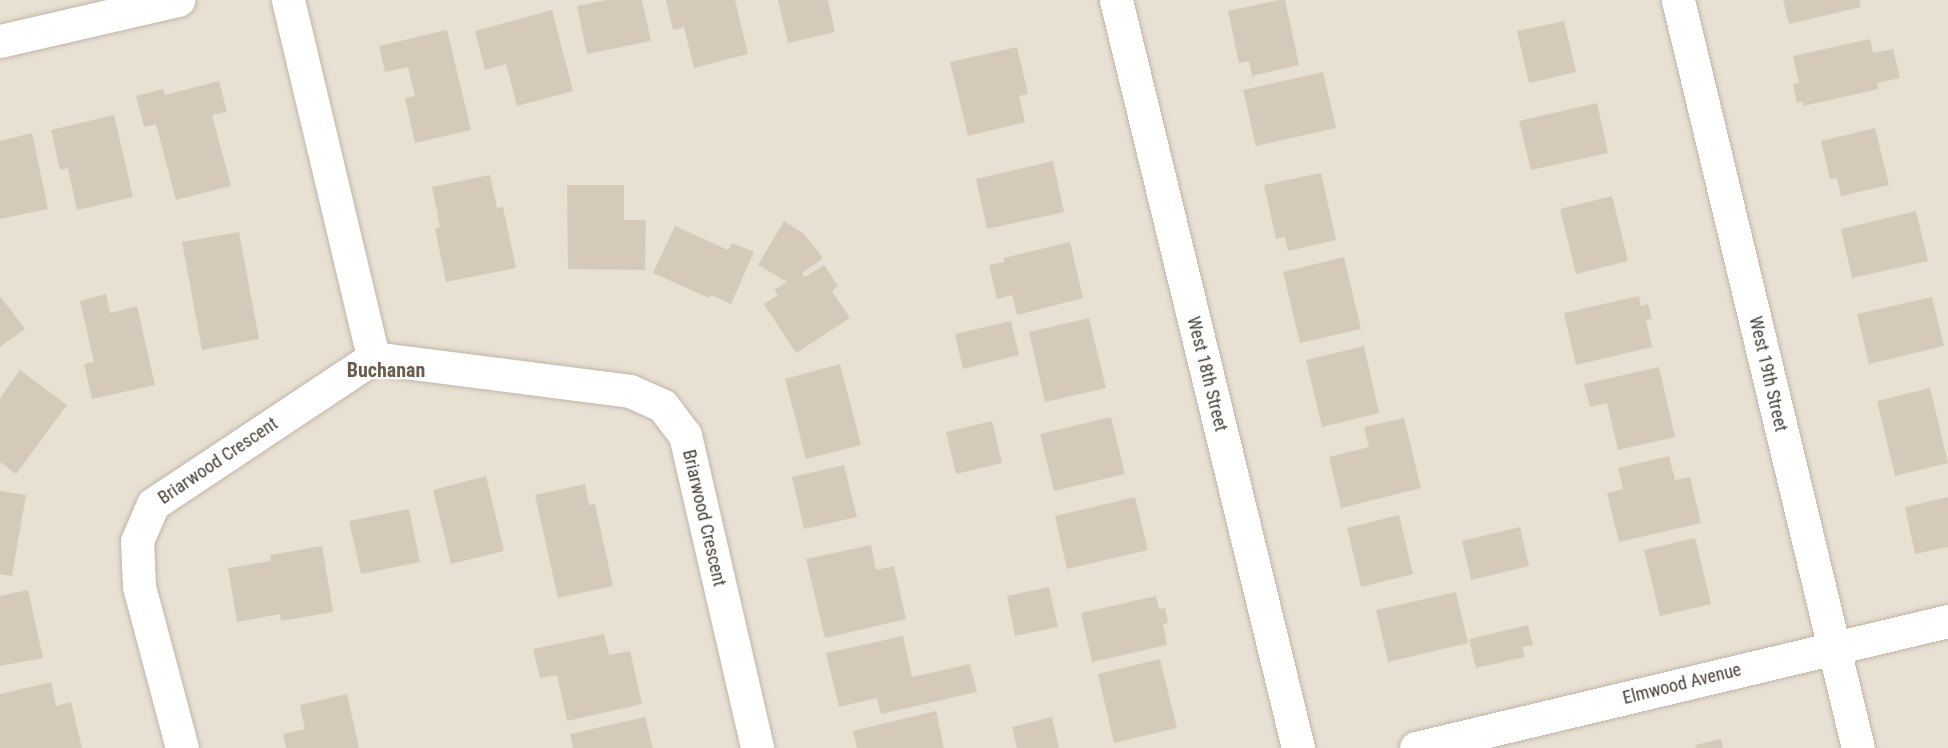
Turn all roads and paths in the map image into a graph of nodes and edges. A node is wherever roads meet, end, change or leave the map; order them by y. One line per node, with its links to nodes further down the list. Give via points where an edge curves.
1 (178, 0): 5 (street)
2 (288, 0): 6 (street)
3 (1116, 0): 11 (street, West 18th Street)
4 (1678, 0): 8 (street, West 19th Street)
5 (0, 41)
6 (373, 358): 9 (street, Briarwood Crescent, via 153,504 137,541 139,586); 10 (street, Briarwood Crescent, via 630,391 663,406 684,435)
7 (1948, 621): 8 (street, Elmwood Avenue)
8 (1833, 647): 12 (street, Elmwood Avenue); 13 (street, West 19th Street)
9 (182, 748)
10 (758, 748)
11 (1298, 748)
12 (1416, 748)
13 (1858, 748)

